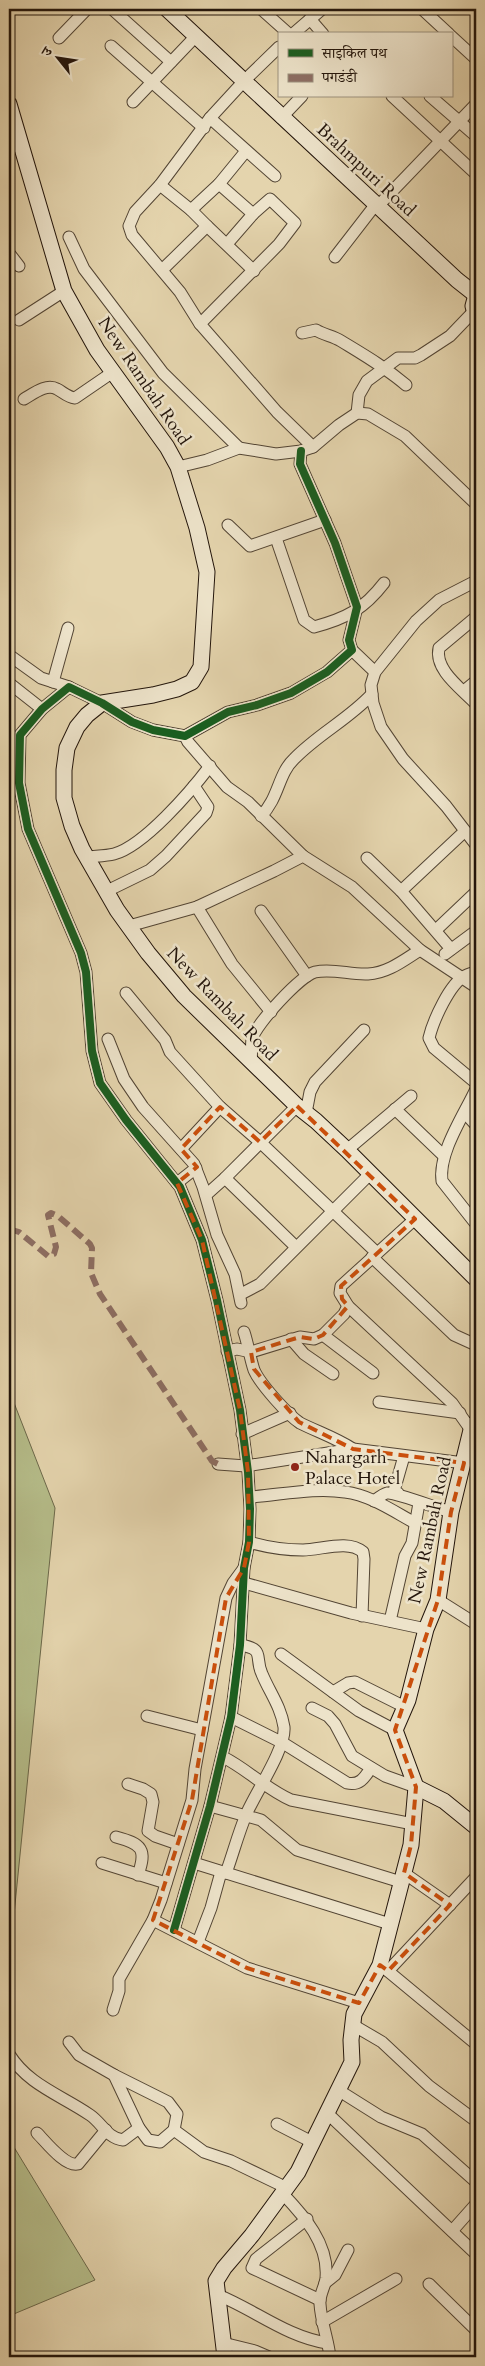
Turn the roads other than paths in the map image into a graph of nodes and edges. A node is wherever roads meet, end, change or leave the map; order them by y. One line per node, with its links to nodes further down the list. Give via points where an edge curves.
1 (112, 9): 18 (street)
2 (261, 9): 8 (street)
3 (322, 9): 7 (street)
4 (422, 9): 11 (street)
5 (82, 10): 13 (street)
6 (169, 10): 12 (street, Brahmpuri Road)
7 (310, 19): 9 (street); 10 (street)
8 (286, 32)
9 (295, 32)
10 (321, 32)
11 (444, 32)
12 (196, 36): 18 (street); 19 (street, Brahmpuri Road)
13 (59, 38)
14 (452, 39): 17 (street)
15 (111, 46): 20 (street)
16 (278, 49): 19 (street)
17 (476, 59)
18 (171, 62): 20 (street)
19 (244, 81): 27 (street, Brahmpuri Road); 29 (street)
20 (152, 82): 24 (street); 29 (street)
21 (300, 98): 27 (street)
22 (394, 98): 31 (street)
23 (432, 98): 28 (street)
24 (133, 102)
25 (476, 104): 28 (street)
26 (9, 105): 32 (street, New Rambah Road)
27 (281, 118): 38 (street, Brahmpuri Road)
28 (459, 121): 30 (street); 31 (street)
29 (207, 123): 33 (street); 37 (street)
30 (476, 136)
31 (442, 141): 34 (street); 38 (street)
32 (15, 145): 49 (street, New Rambah Road)
33 (246, 151): 35 (street); 36 (street)
34 (476, 174)
35 (276, 176)
36 (219, 184): 39 (street); 40 (street)
37 (160, 185): 39 (street); 47 (street, via 135,212 129,226 132,235)
38 (377, 205): 45 (street); 50 (street, Brahmpuri Road)
39 (191, 210): 41 (street)
40 (253, 214): 43 (street); 48 (street, via 270,199 295,224)
41 (207, 226): 43 (street); 47 (street)
42 (69, 238): 61 (street, via 84,269 163,373)
43 (227, 244): 48 (street)
44 (9, 253): 46 (street)
45 (335, 257)
46 (20, 266)
47 (162, 270): 53 (street)
48 (254, 271): 53 (street)
49 (64, 290): 52 (street); 56 (street, New Rambah Road)
50 (476, 295): 51 (street, Brahmpuri Road)
51 (475, 314): 55 (street, via 421,355 398,358)
52 (19, 320)
53 (200, 324): 60 (street)
54 (302, 333): 55 (street, via 316,330)
55 (386, 368): 57 (street); 59 (street, via 367,381 359,396)
56 (112, 372): 58 (street, via 75,398 48,387); 63 (street, New Rambah Road)
57 (406, 385)
58 (24, 399)
59 (357, 413): 60 (street); 64 (street, via 368,414 405,436)
60 (313, 447): 62 (street)
61 (239, 448): 62 (street, via 276,454); 63 (street)
62 (301, 451): 65 (street, via 300,464)
63 (178, 467): 82 (street, New Rambah Road, via 207,572 201,667 192,682 177,689)
64 (476, 504)
65 (325, 520): 67 (street); 70 (street, via 357,607)
66 (228, 525): 67 (street, via 250,546)
67 (276, 538): 70 (street, via 304,620 314,627)
68 (476, 581): 75 (street, via 439,600 414,623)
69 (384, 583): 70 (street, via 372,599)
70 (354, 613): 73 (street, via 350,640)
71 (476, 617): 80 (street, via 438,652 437,659 443,669)
72 (68, 628): 77 (street)
73 (352, 650): 75 (street); 85 (street, via 328,672 291,693 228,712)
74 (9, 655): 77 (street, via 41,678)
75 (375, 672): 81 (street)
76 (476, 681): 80 (street)
77 (53, 682): 79 (street)
78 (9, 683): 84 (street)
79 (69, 687): 82 (street); 84 (street)
80 (464, 691): 83 (street)
81 (372, 694): 90 (street, via 351,715 293,759 275,797); 91 (street, via 381,727 402,760 446,806)
82 (102, 703): 85 (street, via 132,722); 93 (street, New Rambah Road, via 77,727 67,748 64,770 64,798 72,826)
83 (476, 704)
84 (42, 709): 88 (street, via 20,735)
85 (185, 736): 87 (street)
86 (9, 752): 88 (street, via 16,763)
87 (210, 766): 89 (street); 90 (street, via 227,787)
88 (18, 783): 131 (street, via 28,829 81,953 86,972 92,1051 100,1083)
89 (194, 786): 93 (street, via 179,805 126,848 114,854); 96 (street, via 208,807 206,813 150,870)
90 (261, 816): 94 (street)
91 (464, 831): 92 (street); 97 (street)
92 (476, 845)
93 (87, 856): 96 (street, New Rambah Road)
94 (303, 856): 99 (street); 105 (street, via 352,887)
95 (367, 858): 97 (street)
96 (107, 891): 101 (street, New Rambah Road)
97 (401, 891): 102 (street)
98 (476, 892): 102 (street)
99 (197, 907): 101 (street); 112 (street, via 232,964)
100 (261, 911): 108 (street)
101 (130, 926): 115 (street, New Rambah Road, via 184,996)
102 (436, 930): 104 (street)
103 (476, 931): 104 (street)
104 (451, 949): 106 (street)
105 (420, 950): 106 (street); 108 (street, via 387,970 368,974 326,970)
106 (437, 959): 109 (street)
107 (476, 972): 109 (street)
108 (307, 976): 112 (street, via 294,985)
109 (463, 976): 110 (street); 116 (street, via 440,1006 429,1041)
110 (476, 986)
111 (126, 993): 119 (street, via 165,1040 170,1052)
112 (271, 1012): 115 (street, via 252,1038)
113 (364, 1030): 121 (street, via 314,1082)
114 (108, 1039): 125 (street, via 124,1079 143,1107)
115 (251, 1062): 121 (street, New Rambah Road)
116 (476, 1083)
117 (476, 1090): 122 (street)
118 (410, 1096): 120 (street)
119 (220, 1107): 124 (street); 125 (street)
120 (395, 1109): 126 (street); 127 (street)
121 (301, 1110): 124 (street); 126 (street, New Rambah Road)
122 (465, 1113): 123 (street); 127 (street)
123 (476, 1125)
124 (260, 1142): 130 (street); 133 (street)
125 (181, 1149): 128 (street)
126 (347, 1150): 129 (street, New Rambah Road)
127 (444, 1156): 135 (street, via 442,1181)
128 (196, 1168): 131 (street); 132 (street)
129 (371, 1173): 133 (street); 134 (street, New Rambah Road)
130 (225, 1178): 132 (street); 136 (street)
131 (177, 1183): 144 (street, via 202,1240)
132 (206, 1194): 136 (street, via 217,1235 235,1274 241,1299)
133 (333, 1209): 136 (street); 137 (street)
134 (415, 1219): 137 (street); 138 (street, New Rambah Road)
135 (476, 1224)
136 (296, 1247)
137 (375, 1255): 139 (street, via 342,1286 342,1299); 143 (street, via 454,1335)
138 (476, 1279)
139 (348, 1306): 141 (street); 150 (street)
140 (244, 1332): 145 (street)
141 (322, 1335): 142 (street, via 314,1339); 146 (street)
142 (291, 1339): 145 (street); 147 (street, via 304,1354)
143 (476, 1345)
144 (227, 1350): 145 (street); 152 (street)
145 (250, 1352): 149 (street, via 260,1380)
146 (372, 1373)
147 (333, 1374)
148 (380, 1402): 150 (street)
149 (290, 1413): 152 (street); 153 (street, via 299,1422)
150 (460, 1413): 151 (street)
151 (473, 1426): 156 (street, New Rambah Road)
152 (242, 1434): 157 (street)
153 (353, 1449): 154 (street); 157 (street)
154 (404, 1456): 156 (street); 158 (street, via 394,1491)
155 (218, 1464): 157 (street)
156 (470, 1465): 162 (street, New Rambah Road)
157 (246, 1466): 159 (street)
158 (398, 1494): 160 (street, via 387,1493); 161 (street)
159 (250, 1497): 160 (street, via 323,1491 345,1492); 164 (street)
160 (374, 1501): 163 (street)
161 (419, 1503): 162 (street); 163 (street)
162 (451, 1512): 167 (street, New Rambah Road)
163 (415, 1523): 169 (street)
164 (249, 1542): 165 (street); 168 (street, via 265,1547 303,1550 344,1546 359,1549 364,1558)
165 (244, 1568): 166 (street); 179 (street, via 226,1598)
166 (244, 1583): 168 (street); 172 (street)
167 (438, 1600): 170 (street); 171 (street, New Rambah Road)
168 (362, 1616): 169 (street)
169 (390, 1621): 171 (street)
170 (476, 1624)
171 (426, 1629): 175 (street, New Rambah Road)
172 (240, 1646): 178 (street); 181 (street, via 252,1647 259,1656 261,1672 277,1700 284,1729)
173 (282, 1654): 174 (street)
174 (333, 1692): 175 (street, via 356,1682); 180 (street, via 359,1711)
175 (405, 1707): 180 (street, New Rambah Road)
176 (312, 1708): 183 (street, via 328,1716 352,1756)
177 (147, 1716): 179 (street)
178 (231, 1717): 181 (street); 182 (street)
179 (202, 1730): 192 (street, via 192,1800)
180 (395, 1730): 186 (street)
181 (283, 1743): 183 (street, via 354,1785 362,1781); 184 (street)
182 (223, 1757): 184 (street); 187 (street)
183 (371, 1768): 186 (street)
184 (262, 1782): 188 (street); 189 (street, via 291,1800)
185 (128, 1784): 192 (street, via 151,1794 153,1802 148,1830)
186 (416, 1787): 189 (street); 190 (street, via 444,1801)
187 (210, 1806): 188 (street); 194 (street)
188 (246, 1816): 195 (street); 198 (street, via 261,1820 297,1850)
189 (412, 1824): 198 (street, via 411,1846)
190 (476, 1827)
191 (116, 1837): 196 (street, via 131,1841 142,1850 144,1858)
192 (178, 1844): 199 (street)
193 (102, 1863): 196 (street)
194 (194, 1863): 195 (street); 204 (street)
195 (224, 1873): 203 (street); 205 (street)
196 (138, 1875): 199 (street)
197 (476, 1876): 200 (street)
198 (402, 1877): 201 (street); 203 (street)
199 (166, 1883): 202 (street)
200 (471, 1890): 201 (street)
201 (450, 1905): 206 (street)
202 (153, 1920): 204 (street); 208 (street, via 119,1980)
203 (390, 1924): 206 (street)
204 (174, 1930): 205 (street)
205 (198, 1942): 207 (street, via 247,1968)
206 (384, 1968): 207 (street); 211 (street)
207 (359, 2003): 209 (street)
208 (113, 2010)
209 (353, 2025): 214 (street, via 352,2062); 216 (street, via 382,2042 429,2086)
210 (69, 2042): 213 (street, via 79,2055)
211 (476, 2044)
212 (9, 2054): 219 (street, via 43,2088 91,2115)
213 (114, 2074): 218 (street); 220 (street, via 168,2102 177,2114)
214 (338, 2090): 215 (street); 223 (street, via 381,2117 422,2134)
215 (326, 2112): 222 (street); 227 (street)
216 (476, 2121)
217 (277, 2124): 222 (street)
218 (139, 2128): 219 (street, via 123,2140 116,2139); 220 (street, via 148,2140 155,2142 160,2142)
219 (106, 2130): 221 (street, via 74,2165 63,2160)
220 (174, 2130): 224 (street, via 204,2152 231,2161)
221 (37, 2133)
222 (312, 2142): 224 (street)
223 (476, 2182)
224 (285, 2191): 226 (street); 233 (street, via 224,2268 216,2281)
225 (476, 2204): 227 (street)
226 (306, 2219): 231 (street, via 325,2256); 234 (street, via 256,2259 252,2268)
227 (452, 2231): 229 (street)
228 (348, 2250): 231 (street, via 335,2274)
229 (476, 2254)
230 (396, 2279): 235 (street)
231 (325, 2283): 234 (street)
232 (429, 2284): 236 (street)
233 (218, 2294): 237 (street, via 301,2338); 238 (street)
234 (320, 2300): 235 (street)
235 (322, 2322): 237 (street)
236 (476, 2330)
237 (327, 2343): 240 (street)
238 (224, 2350): 239 (street, via 254,2351)
239 (269, 2357)
240 (330, 2357)

